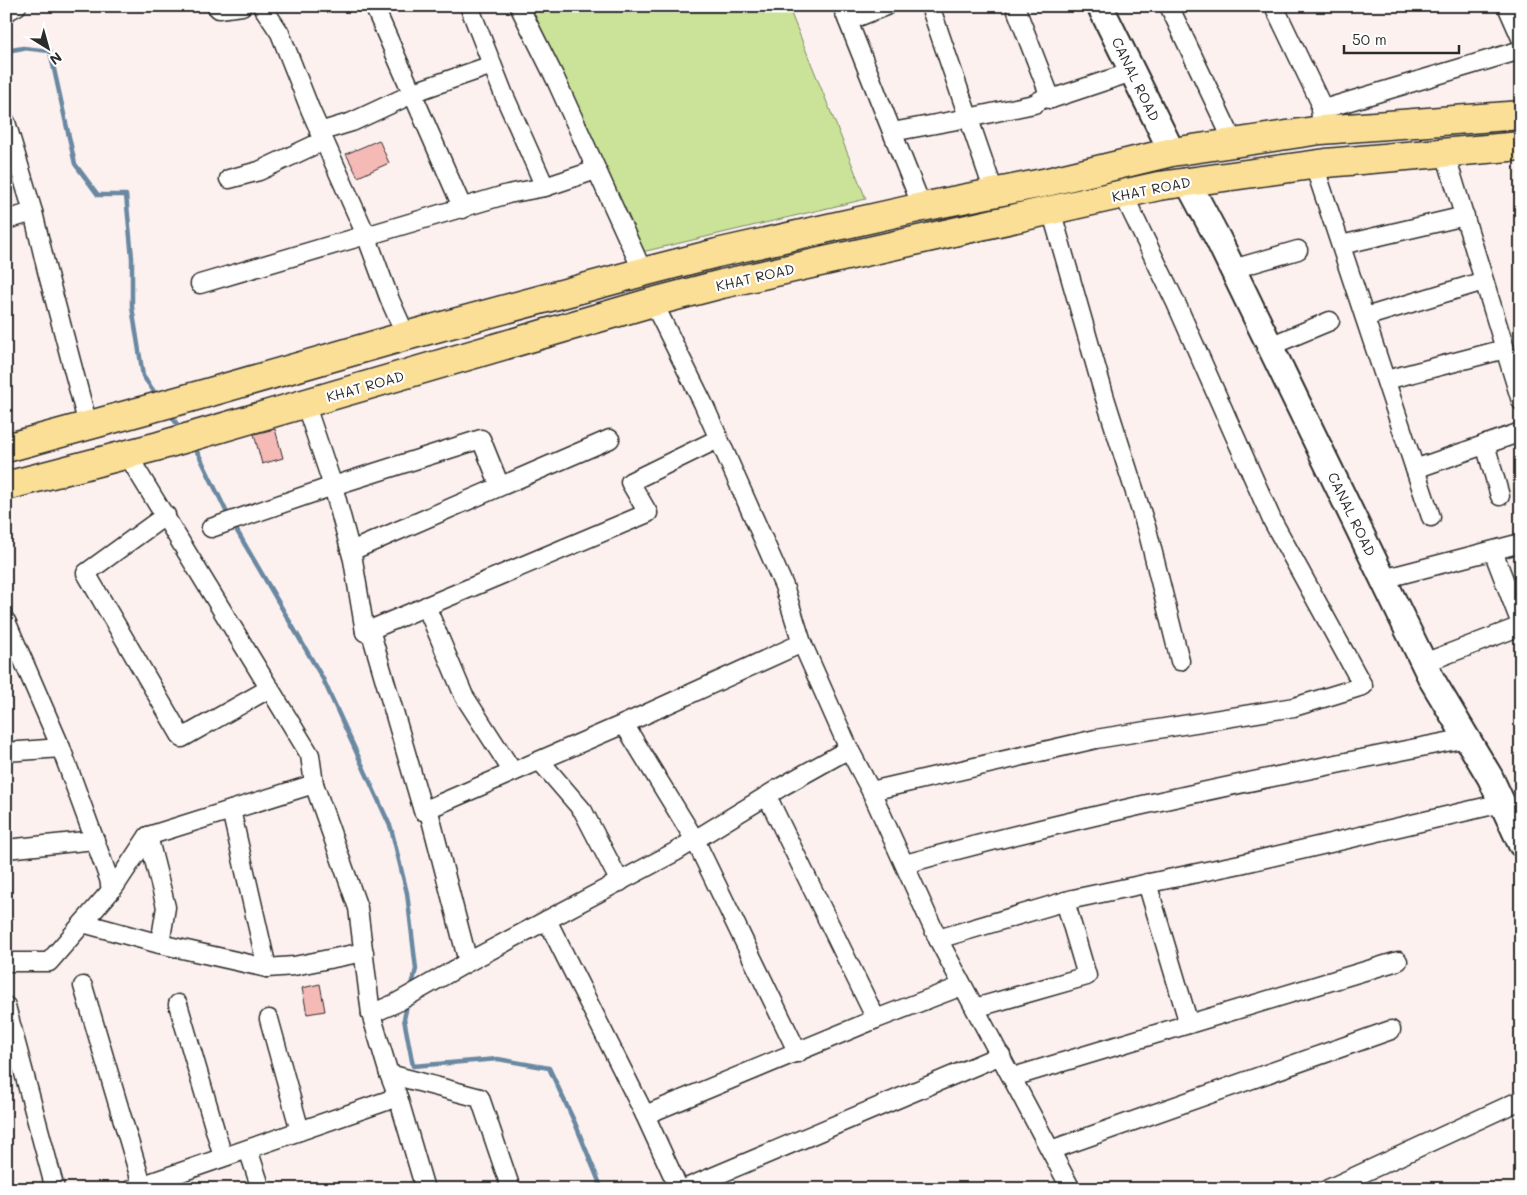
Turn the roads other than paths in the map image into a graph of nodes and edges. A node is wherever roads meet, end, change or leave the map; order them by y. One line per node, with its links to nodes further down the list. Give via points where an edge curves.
1 (17, 6): 15 (street)
2 (216, 6): 3 (street, via 219,9)
3 (242, 6)
4 (262, 6): 28 (street, via 280,34)
5 (374, 6): 21 (street)
6 (469, 6): 19 (street)
7 (519, 6): 34 (street)
8 (886, 6): 16 (street)
9 (930, 6): 24 (street)
10 (1015, 6): 22 (street)
11 (1100, 6): 20 (street, CANAL ROAD)
12 (1169, 6): 29 (street)
13 (1274, 6): 25 (street, via 1320,102)
14 (1507, 6): 17 (street)
15 (6, 12)
16 (845, 14): 27 (street)
17 (1521, 38)
18 (1521, 50): 25 (street)
19 (492, 65): 21 (street); 37 (street)
20 (1132, 72): 22 (street); 31 (street, CANAL ROAD)
21 (412, 95): 28 (street); 41 (street)
22 (1051, 99): 24 (street, via 1044,98 1034,104)
23 (1521, 115): 25 (highway)
24 (968, 118): 27 (street); 38 (street)
25 (1321, 120): 29 (highway)
26 (6, 122): 43 (street)
27 (892, 132): 40 (street)
28 (321, 136): 35 (street, via 259,171); 46 (street)
29 (1233, 144): 31 (highway)
30 (1521, 146): 32 (highway, KHAT ROAD)
31 (1172, 152): 36 (highway); 38 (highway)
32 (1445, 153): 33 (highway, KHAT ROAD); 44 (street)
33 (1314, 164): 36 (highway, KHAT ROAD); 47 (street)
34 (596, 170): 37 (street); 50 (street)
35 (229, 180)
36 (1187, 181): 39 (highway, KHAT ROAD); 49 (street, CANAL ROAD)
37 (545, 187): 41 (street, via 508,194)
38 (994, 192): 40 (highway)
39 (1123, 194): 42 (highway, KHAT ROAD); 97 (street, via 1176,303 1272,520 1363,686 1294,707 1096,739)
40 (922, 206): 50 (highway)
41 (463, 209): 46 (street)
42 (1050, 210): 53 (highway, KHAT ROAD); 86 (street, via 1148,533)
43 (33, 212): 45 (street); 62 (street)
44 (1465, 216): 47 (street); 51 (street)
45 (6, 220)
46 (366, 235): 52 (street); 56 (street)
47 (1341, 245): 54 (street)
48 (1298, 250): 49 (street)
49 (1233, 270): 57 (street, CANAL ROAD)
50 (643, 272): 53 (highway); 56 (highway)
51 (1484, 281): 54 (street); 58 (street)
52 (200, 284)
53 (653, 302): 61 (highway, KHAT ROAD); 65 (street)
54 (1365, 317): 59 (street)
55 (1330, 321): 57 (street)
56 (406, 336): 62 (highway)
57 (1270, 346): 80 (street, CANAL ROAD)
58 (1505, 348): 59 (street); 60 (street)
59 (1386, 380): 69 (street)
60 (1521, 401)
61 (305, 404): 68 (highway, KHAT ROAD); 71 (street)
62 (88, 425): 67 (highway)
63 (1521, 432): 66 (street)
64 (610, 439): 72 (street)
65 (718, 439): 81 (street, via 630,482 648,513); 85 (street, via 784,586)
66 (1485, 444): 69 (street); 73 (street)
67 (6, 448)
68 (127, 454): 70 (highway, KHAT ROAD); 74 (street)
69 (1415, 469): 75 (street)
70 (6, 486)
71 (333, 486): 72 (street, via 481,439); 76 (street); 78 (street)
72 (500, 486): 78 (street)
73 (1500, 496)
74 (166, 515): 88 (street); 88 (street, via 86,573 182,738)
75 (1431, 517)
76 (211, 528)
77 (1521, 543): 79 (street)
78 (350, 549): 84 (street)
79 (1493, 550): 80 (street); 83 (street)
80 (1383, 579): 87 (street, CANAL ROAD)
81 (426, 606): 84 (street); 95 (street, via 464,696)
82 (6, 621): 91 (street)
83 (1521, 625): 87 (street)
84 (365, 632): 100 (street, via 371,633 423,810)
85 (802, 643): 89 (street); 92 (street)
86 (1180, 661)
87 (1424, 663): 90 (street, CANAL ROAD)
88 (270, 688): 96 (street, via 310,755)
89 (624, 724): 94 (street); 105 (street)
90 (1466, 738): 99 (street, CANAL ROAD); 107 (street, via 1145,804)
91 (61, 748): 93 (street); 104 (street)
92 (849, 750): 97 (street); 98 (street)
93 (6, 752)
94 (540, 761): 95 (street); 108 (street, via 583,811)
95 (513, 772): 100 (street)
96 (314, 784): 101 (street); 116 (street, via 358,908)
97 (871, 791): 107 (street)
98 (767, 796): 105 (street); 127 (street)
99 (1502, 803): 102 (street, CANAL ROAD); 109 (street)
100 (428, 808): 119 (street)
101 (231, 810): 103 (street); 120 (street)
102 (1518, 833)
103 (148, 836): 110 (street); 115 (street, via 166,907)
104 (95, 840): 106 (street); 110 (street)
105 (695, 840): 108 (street); 131 (street)
106 (6, 849)
107 (906, 864): 114 (street)
108 (620, 882): 112 (street)
109 (1147, 883): 111 (street); 129 (street)
110 (111, 890): 113 (street)
111 (1065, 901): 114 (street); 125 (street, via 1086,976)
112 (547, 920): 119 (street); 137 (street)
113 (83, 923): 115 (street); 118 (street, via 49,962)
114 (938, 939): 122 (street)
115 (160, 944): 120 (street)
116 (364, 952): 120 (street); 126 (street)
117 (1398, 961): 129 (street)
118 (6, 962)
119 (468, 962): 126 (street)
120 (267, 968)
121 (83, 986): 142 (street)
122 (962, 986): 125 (street); 127 (street)
123 (178, 1004): 141 (street)
124 (6, 1006): 143 (street)
125 (974, 1008): 132 (street)
126 (371, 1014): 133 (street)
127 (876, 1019): 131 (street)
128 (269, 1020): 138 (street)
129 (1189, 1024): 134 (street)
130 (1390, 1030): 140 (street)
131 (798, 1053): 137 (street)
132 (1001, 1055): 134 (street); 148 (street)
133 (389, 1074): 135 (street); 146 (street, via 480,1098)
134 (1013, 1077): 140 (street)
135 (398, 1097): 138 (street); 145 (street)
136 (1521, 1100): 150 (street)
137 (645, 1115): 147 (street)
138 (300, 1130): 139 (street)
139 (248, 1149): 141 (street); 144 (street)
140 (1051, 1150): 149 (street)
141 (224, 1157): 142 (street)
142 (137, 1187)
143 (55, 1189)
144 (260, 1189)
145 (425, 1189)
146 (511, 1189)
147 (679, 1189)
148 (684, 1189)
149 (1071, 1189)
150 (1328, 1189)

